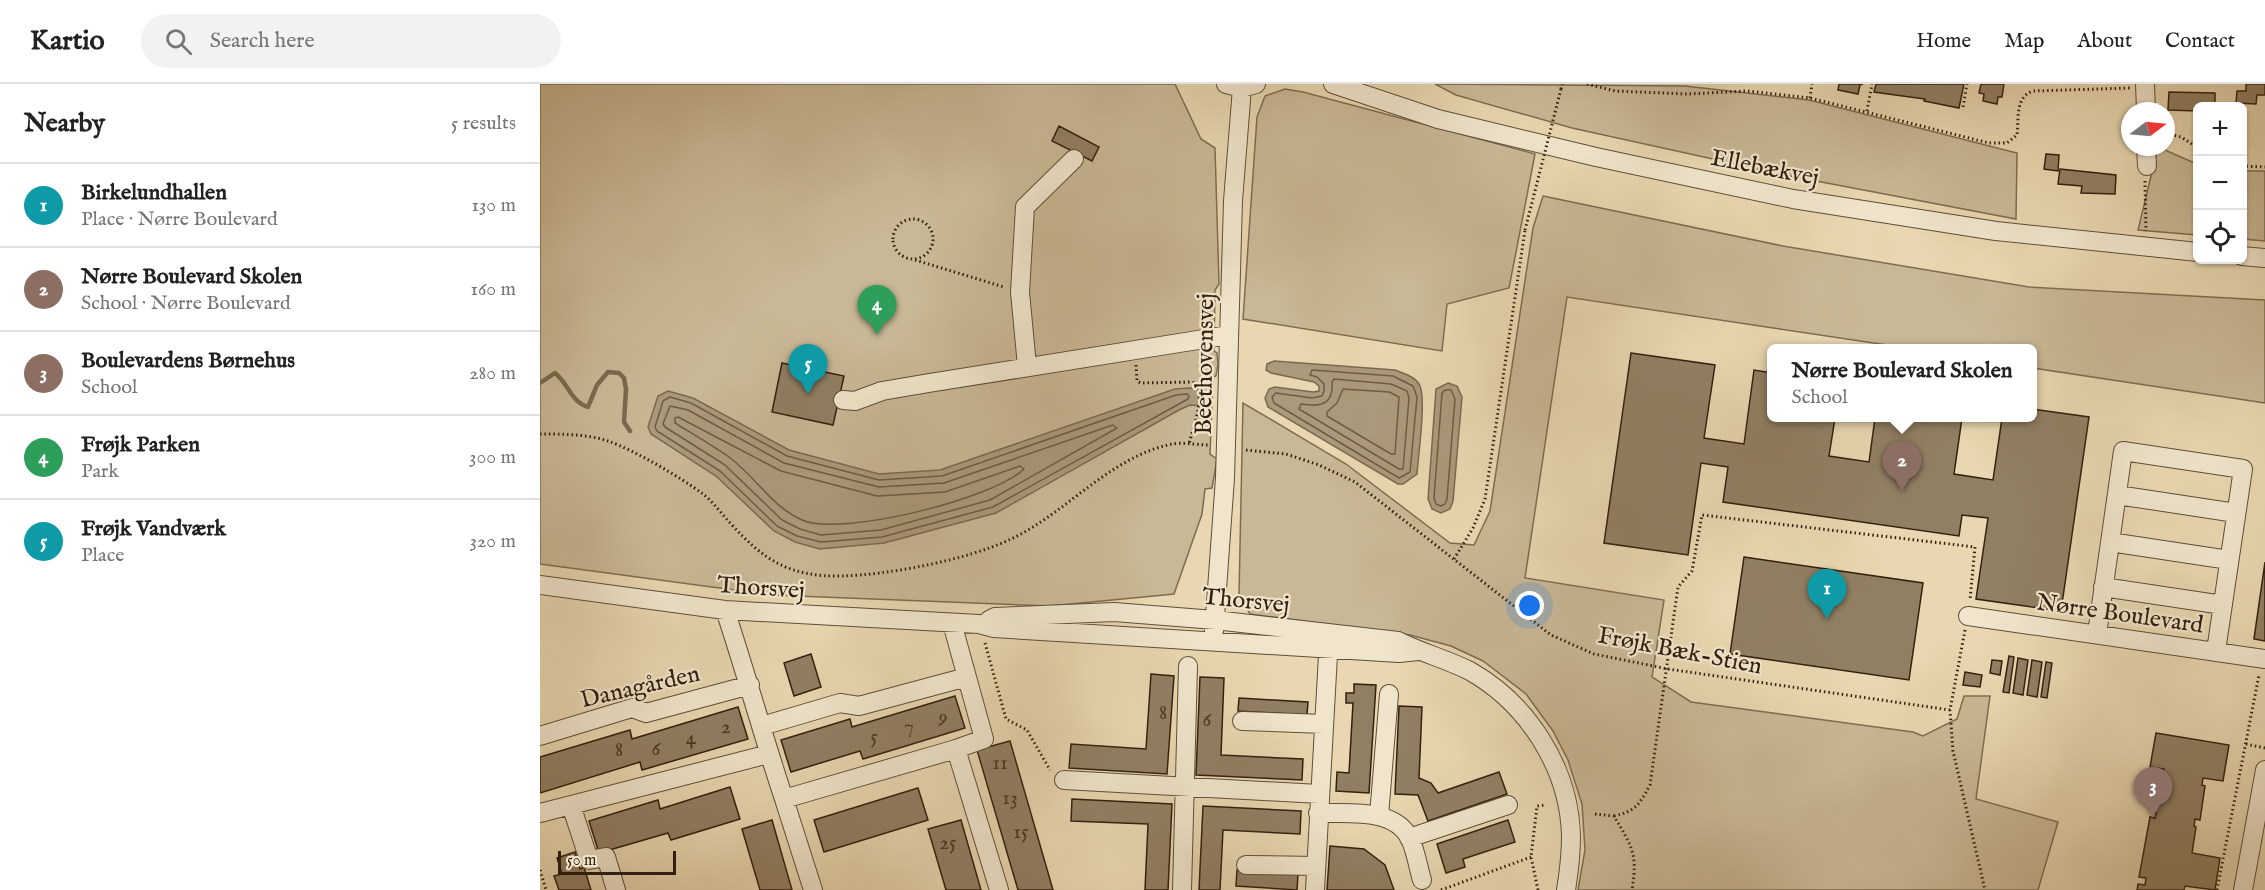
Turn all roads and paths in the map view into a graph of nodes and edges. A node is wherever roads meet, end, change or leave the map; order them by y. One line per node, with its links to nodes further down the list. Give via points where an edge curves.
1 (1333, 84): 20 (street, Ellebækvej, via 1438,119 1793,199 1995,231)
2 (1587, 84): 9 (path, via 1615,91 1748,91)
3 (1812, 84): 9 (path)
4 (1872, 84): 12 (path)
5 (1967, 84): 11 (path)
6 (1242, 85): 26 (street, Beethovensvej)
7 (1561, 86): 37 (path, bridge, via 1525,230 1485,499 1473,528)
8 (2145, 86): 10 (street); 12 (path, via 2025,94 2017,135 2007,143 1989,143)
9 (1810, 98): 12 (path)
10 (2146, 102)
11 (1963, 107)
12 (1867, 111)
13 (2175, 135): 14 (path)
14 (2193, 145)
15 (2146, 156): 17 (street)
16 (1074, 159): 25 (street, via 1025,207)
17 (2147, 166): 20 (path)
18 (2247, 166): 19 (path)
19 (2265, 167)
20 (2146, 248): 21 (street, Ellebækvej)
21 (2193, 252)
22 (2247, 256): 23 (street)
23 (2265, 258)
24 (913, 259): 24 (path, via 929,250 933,238 928,226 910,219 900,224 893,240 897,251); 25 (path)
25 (1020, 292): 28 (street)
26 (1229, 334): 27 (street); 44 (street, Beethovensvej, via 1225,478)
27 (1140, 349): 28 (street); 31 (path, via 1137,381 1197,384 1198,407)
28 (1027, 366): 29 (street, via 882,391 855,401)
29 (843, 400)
30 (540, 434): 31 (path, via 606,441 636,453 704,495 753,548 777,564 804,573 840,576 896,571 1009,541 1133,457 1174,444)
31 (1189, 444): 32 (path)
32 (1209, 445)
33 (1246, 450): 37 (path, Frøjk Bæk-Stien, via 1286,454 1355,482)
34 (2117, 495): 35 (street); 35 (street, via 2123,451 2243,469); 36 (street)
35 (2236, 513): 38 (street)
36 (2110, 542): 38 (street); 40 (street)
37 (1453, 559): 53 (path, Frøjk Bæk-Stien, via 1551,634 1594,654)
38 (2229, 560): 41 (street)
39 (540, 585): 42 (street, Thorsvej)
40 (2103, 587): 41 (street); 47 (street)
41 (2223, 605): 50 (street)
42 (725, 610): 45 (street, Thorsvej); 55 (street)
43 (1968, 616): 47 (street, Nørre Boulevard); 53 (path, via 1975,547 1702,515 1692,571 1678,587); 57 (path)
44 (1215, 620): 46 (street, Thorsvej, via 1114,612 995,617); 48 (street, Thorsvej); 49 (street, Beethovensvej)
45 (952, 623): 46 (street, Thorsvej); 54 (street)
46 (979, 624): 49 (street, Thorsvej); 67 (path, via 1006,719 1027,730 1054,776)
47 (2097, 634): 50 (street, Nørre Boulevard)
48 (1329, 641): 49 (street, Thorsvej); 59 (street); 93 (street, via 1440,656 1499,691 1523,714 1542,740 1567,802 1571,835)
49 (1214, 642)
50 (2216, 651): 52 (street, Nørre Boulevard)
51 (1188, 666): 68 (street)
52 (2262, 666): 62 (path)
53 (1668, 669): 57 (path, Frøjk Bæk-Stien); 78 (path, via 1650,785 1631,812)
54 (967, 677): 60 (street, via 858,706 840,703); 64 (street, via 984,739)
55 (750, 685): 60 (street); 61 (street, Danagården, via 646,713 632,708)
56 (1389, 694): 77 (street)
57 (1950, 710): 95 (path, via 1953,751)
58 (1242, 721): 59 (street)
59 (1324, 724): 69 (street)
60 (762, 726): 65 (street)
61 (540, 736)
62 (2246, 744): 63 (path); 96 (path)
63 (2265, 748)
64 (956, 749): 70 (street); 88 (street)
65 (769, 754): 70 (street); 71 (street)
66 (2265, 770): 97 (street)
67 (1065, 780): 68 (street)
68 (1186, 787): 69 (street); 89 (street)
69 (1319, 794): 75 (street)
70 (784, 799): 87 (street)
71 (571, 805): 74 (street); 86 (street, via 589,860 606,857)
72 (1508, 805): 79 (street)
73 (1546, 805): 80 (path, via 1537,806)
74 (540, 813)
75 (1318, 813): 77 (street); 82 (street)
76 (1596, 814): 78 (path)
77 (1379, 816): 79 (street, via 1398,823)
78 (1614, 816): 94 (path, via 1633,849)
79 (1409, 838): 84 (street)
80 (1531, 857): 91 (path); 92 (path)
81 (1245, 865): 82 (street)
82 (1316, 866): 90 (street)
83 (540, 870): 85 (path)
84 (1422, 880)
85 (546, 890)
86 (616, 890)
87 (813, 890)
88 (999, 890)
89 (1182, 890)
90 (1315, 890)
91 (1441, 890)
92 (1538, 890)
93 (1566, 890)
94 (1632, 890)
95 (1985, 890)
96 (2217, 890)
97 (2243, 890)

